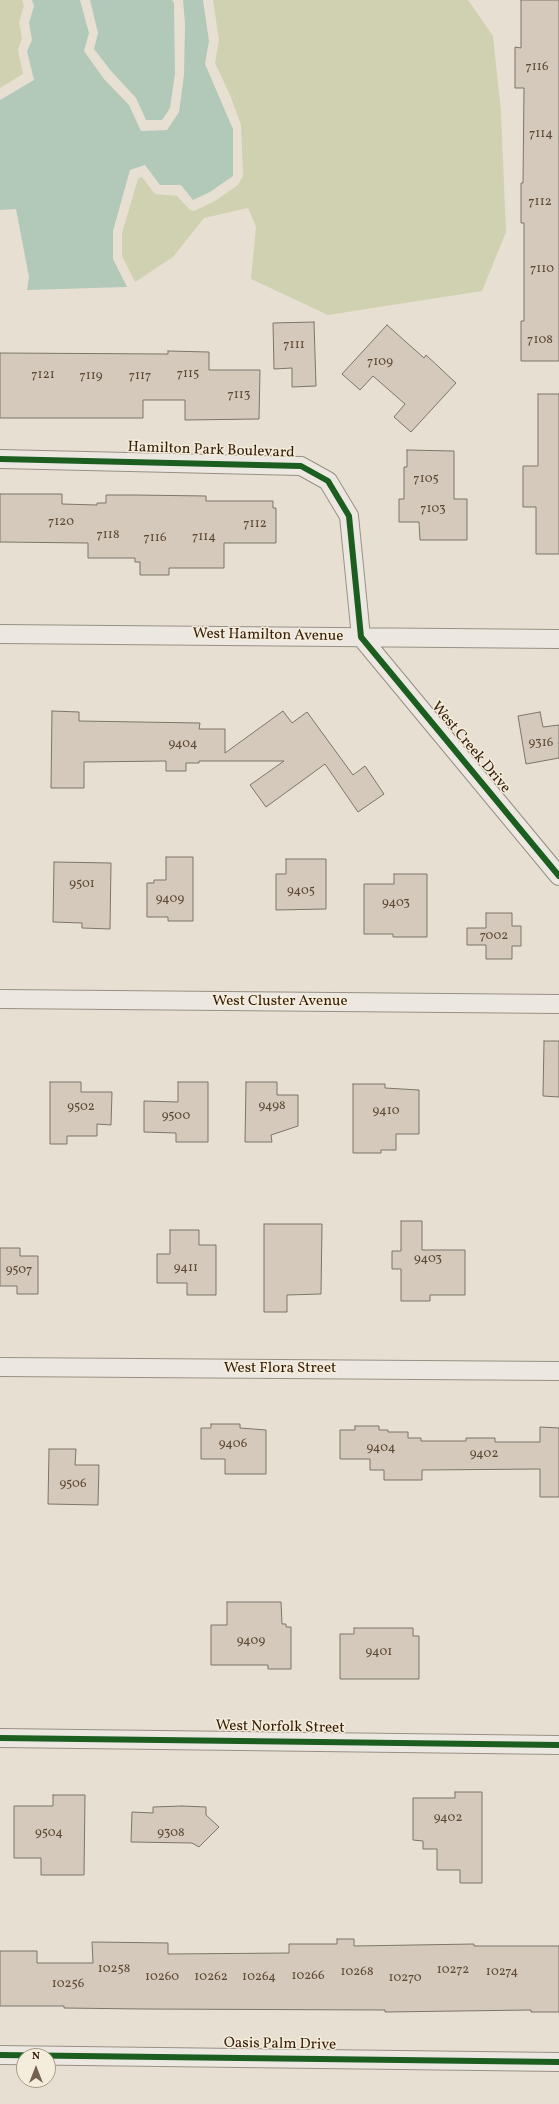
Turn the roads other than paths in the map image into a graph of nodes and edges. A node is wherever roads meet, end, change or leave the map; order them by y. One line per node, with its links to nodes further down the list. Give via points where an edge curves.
1 (0, 459): 3 (street, Hamilton Park Boulevard, via 301,466 328,481 349,516)
2 (0, 634): 3 (street, West Hamilton Avenue)
3 (361, 637): 4 (street, West Hamilton Avenue); 5 (street, West Creek Drive)
4 (559, 639)
5 (559, 876)
6 (0, 999): 7 (street, West Cluster Avenue)
7 (559, 1004)
8 (0, 1367): 9 (street, West Flora Street)
9 (559, 1371)
10 (0, 1738): 11 (street, West Norfolk Street)
11 (559, 1745)
12 (0, 2055): 13 (street, Oasis Palm Drive)
13 (559, 2062)

